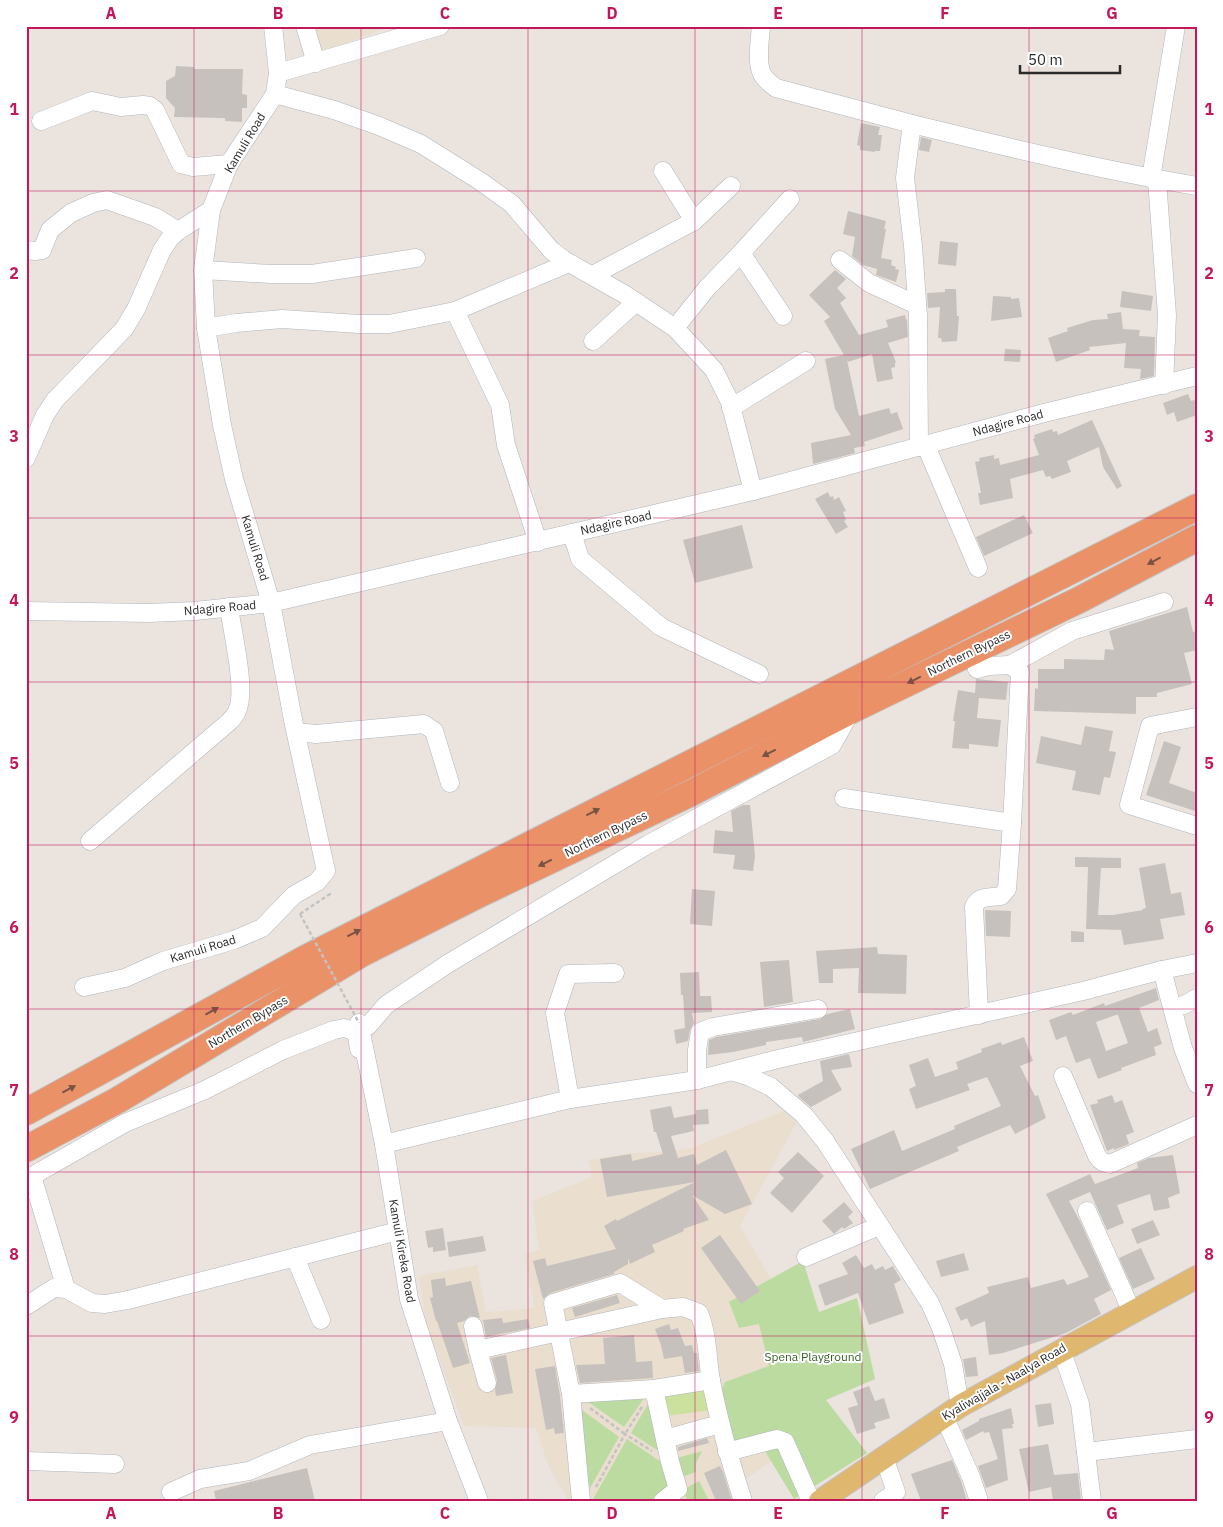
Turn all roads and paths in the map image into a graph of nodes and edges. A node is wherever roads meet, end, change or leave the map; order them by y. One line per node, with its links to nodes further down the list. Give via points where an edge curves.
1 (273, 26): 7 (street, Kamuli Road)
2 (305, 26): 6 (street)
3 (440, 26): 6 (street)
4 (761, 26): 10 (street, via 761,73 776,88)
5 (1176, 26): 13 (street)
6 (316, 63): 7 (street)
7 (278, 74): 8 (street, Kamuli Road)
8 (275, 94): 11 (street, Kamuli Road); 24 (street, via 352,117 421,144 512,204 551,250)
9 (41, 121): 11 (street, via 92,101 120,107 150,106 155,110 181,164 193,167)
10 (912, 124): 13 (street); 28 (street, via 905,178)
11 (229, 164): 17 (street, Kamuli Road)
12 (663, 172): 18 (street)
13 (1154, 179): 15 (street); 36 (street, via 1166,316)
14 (731, 186): 18 (street)
15 (1197, 186)
16 (790, 199): 21 (street)
17 (212, 210): 19 (street); 25 (street, Kamuli Road)
18 (694, 221): 26 (street)
19 (178, 231): 20 (street, via 155,217 107,200 71,213 50,230 42,250); 39 (street, via 162,250 124,329 55,400)
20 (26, 250)
21 (741, 253): 30 (street); 32 (street, via 707,288)
22 (416, 258): 25 (street, via 312,274)
23 (840, 260): 28 (street, via 869,283)
24 (569, 263): 26 (street); 29 (street)
25 (203, 270): 31 (street, Kamuli Road)
26 (593, 275): 27 (street)
27 (636, 302): 32 (street); 33 (street)
28 (917, 305): 38 (street)
29 (455, 311): 31 (street, via 389,324 282,319); 44 (street, via 500,405 506,445)
30 (783, 316)
31 (206, 328): 47 (street, Kamuli Road, via 234,479)
32 (676, 328): 37 (street, via 714,370)
33 (593, 341)
34 (806, 361): 37 (street)
35 (1197, 376): 36 (street, Ndagire Road)
36 (1164, 384): 38 (street, Ndagire Road)
37 (731, 408): 40 (street)
38 (922, 446): 40 (street, Ndagire Road); 45 (street)
39 (26, 458)
40 (752, 491): 42 (street, Ndagire Road)
41 (1197, 507): 75 (highway, Northern Bypass, one-way to 41, via 308,957)
42 (572, 533): 44 (street, Ndagire Road); 52 (street, via 580,559 661,626)
43 (1197, 538): 53 (highway, Northern Bypass, one-way to 53, via 1079,600)
44 (538, 542): 47 (street, Ndagire Road)
45 (978, 568)
46 (1164, 602): 50 (street, via 1072,631)
47 (271, 603): 48 (street, Ndagire Road); 55 (street, Kamuli Road)
48 (229, 607): 49 (street, Ndagire Road, via 149,614); 60 (street, via 241,686 237,712)
49 (26, 611)
50 (1010, 666): 51 (street); 58 (street, via 1020,672)
51 (977, 669)
52 (760, 674)
53 (851, 711): 68 (street, via 832,745 648,845 449,962 386,1005 368,1026); 78 (highway, Northern Bypass, one-way to 78, via 691,794 361,954 118,1100)
54 (1197, 717): 59 (street, via 1150,726 1129,805)
55 (296, 732): 56 (street, via 316,734 424,724 434,731); 65 (street, Kamuli Road, via 326,871 317,882 294,895 262,928 234,940 163,961 125,978)
56 (450, 783)
57 (844, 798): 58 (street)
58 (1012, 823): 67 (street, via 1007,889 1001,896 980,898 974,907)
59 (1197, 826)
60 (90, 841)
61 (300, 914): 68 (path, bridge)
62 (1197, 963): 63 (street)
63 (1162, 970): 67 (street); 73 (street, via 1183,1048)
64 (615, 973): 74 (street, via 568,974 555,1013)
65 (84, 987)
66 (818, 1009): 72 (street, via 713,1026 700,1032)
67 (979, 1014): 70 (street, via 778,1059)
68 (360, 1025): 69 (street, Kamuli Kireka Road)
69 (367, 1061): 77 (street, Kamuli Kireka Road); 79 (street, via 361,1061 354,1031 334,1030 283,1050 205,1090 125,1124)
70 (734, 1072): 72 (street); 81 (street, via 771,1087 804,1114)
71 (1063, 1076): 76 (street, via 1097,1156 1105,1163 1110,1164)
72 (697, 1080): 74 (street)
73 (1197, 1084)
74 (570, 1098): 77 (street)
75 (26, 1112)
76 (1197, 1125)
77 (384, 1144): 82 (street, Kamuli Kireka Road)
78 (26, 1149)
79 (29, 1177): 86 (street)
80 (1087, 1212): 89 (street)
81 (879, 1226): 84 (street); 99 (street, via 930,1303 941,1328 953,1364)
82 (398, 1231): 83 (street); 100 (street, Kamuli Kireka Road, via 408,1299)
83 (295, 1257): 86 (street, via 105,1304 92,1303); 90 (street)
84 (806, 1257)
85 (1197, 1277): 89 (main road, Kyaliwajjala - Naalya Road)
86 (66, 1289): 87 (street, via 54,1288)
87 (26, 1306)
88 (662, 1309): 92 (street); 92 (street, via 620,1283 553,1302); 95 (street, via 684,1307 698,1313 704,1326)
89 (1132, 1312): 93 (main road, Kyaliwajjala - Naalya Road)
90 (320, 1320)
91 (473, 1326): 94 (street)
92 (559, 1332): 94 (street); 98 (street)
93 (1061, 1349): 99 (main road, Kyaliwajjala - Naalya Road); 106 (street, via 1080,1404)
94 (478, 1350): 96 (street)
95 (711, 1380): 97 (street); 101 (street)
96 (487, 1383)
97 (654, 1389): 98 (street); 102 (path); 103 (street)
98 (572, 1394): 102 (path); 113 (street)
99 (952, 1411): 107 (main road, Kyaliwajjala - Naalya Road); 119 (street)
100 (448, 1421): 111 (street, via 310,1445 249,1471 200,1479); 116 (street, Kamuli Kireka Road)
101 (720, 1424): 103 (street); 105 (street)
102 (626, 1434): 109 (path); 113 (path)
103 (664, 1438): 109 (street)
104 (1197, 1439): 106 (street)
105 (726, 1452): 115 (street, via 777,1439 785,1442); 118 (street)
106 (1086, 1452): 120 (street)
107 (884, 1457): 114 (street); 115 (main road, Kyaliwajjala - Naalya Road)
108 (26, 1461): 110 (street)
109 (670, 1462): 112 (street)
110 (115, 1464)
111 (171, 1492)
112 (680, 1495): 117 (street)
113 (587, 1497)
114 (893, 1498)
115 (825, 1499)
116 (479, 1501)
117 (663, 1501)
118 (743, 1501)
119 (979, 1501)
120 (1092, 1501)

